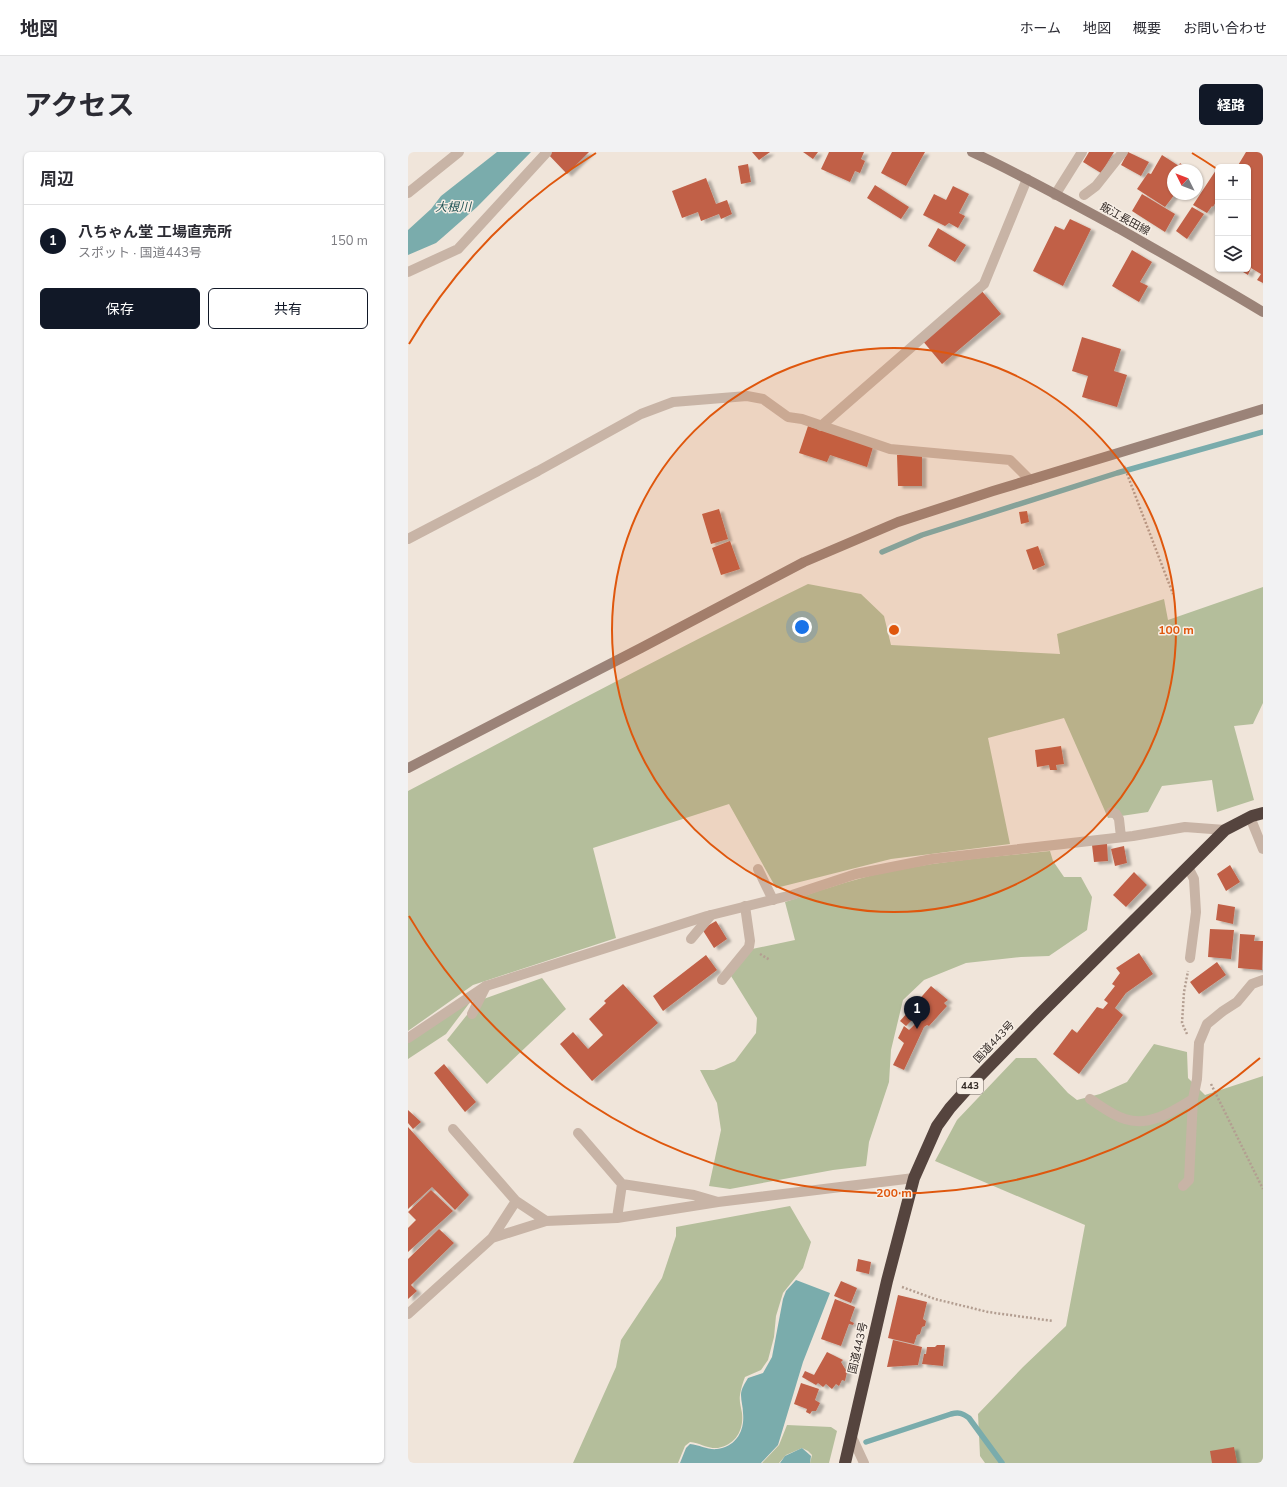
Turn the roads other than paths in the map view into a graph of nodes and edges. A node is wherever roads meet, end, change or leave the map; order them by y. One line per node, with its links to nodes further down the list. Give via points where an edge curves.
1 (459, 152): 7 (street)
2 (547, 152): 10 (street, via 458,248)
3 (972, 152): 6 (street, 飯江長田線)
4 (1082, 152): 8 (street)
5 (1123, 152): 9 (street, via 1096,186)
6 (1027, 179): 8 (street, 飯江長田線); 13 (street, via 984,284)
7 (408, 192)
8 (1055, 195): 11 (street, 飯江長田線)
9 (1084, 195)
10 (408, 272)
11 (1263, 312)
12 (1263, 408): 14 (street)
13 (821, 426): 14 (street, via 890,449 1010,460); 15 (street, via 788,417 764,399 747,396 672,402 641,414)
14 (1030, 480): 16 (street, via 898,522 804,562)
15 (408, 540)
16 (408, 768)
17 (1111, 812): 21 (street, via 1116,814 1119,820)
18 (1263, 813): 19 (highway, 国道443号 / 443)
19 (1250, 817): 20 (highway, 国道443号 / 443); 22 (street)
20 (1226, 830): 21 (street, via 1185,827); 23 (highway, 国道443号 / 443)
21 (1121, 837): 25 (street, via 932,859 856,874)
22 (1263, 849)
23 (1188, 867): 29 (street, via 1194,879 1196,912); 39 (highway, 国道443号 / 443, via 963,1094 937,1126)
24 (758, 869): 25 (street)
25 (773, 900): 26 (street)
26 (745, 906): 27 (street); 30 (street, via 749,947)
27 (711, 915): 28 (street); 32 (street)
28 (691, 940)
29 (1190, 958)
30 (722, 980)
31 (1263, 980): 36 (street, via 1252,984 1237,1002 1207,1024 1199,1043)
32 (486, 986): 33 (street); 34 (street)
33 (472, 1014)
34 (408, 1038)
35 (1090, 1099): 36 (street, via 1123,1118 1138,1122 1155,1119)
36 (1193, 1099): 41 (street, via 1188,1180)
37 (453, 1129): 42 (street)
38 (578, 1133): 40 (street)
39 (914, 1178): 43 (street); 48 (highway, 国道443号 / 443)
40 (622, 1184): 43 (street, via 694,1195); 44 (street)
41 (1183, 1186)
42 (516, 1201): 45 (street); 46 (street)
43 (718, 1202): 44 (street)
44 (617, 1218): 45 (street)
45 (546, 1221): 46 (street)
46 (492, 1238): 47 (street)
47 (408, 1314)
48 (851, 1435): 49 (highway, 国道443号 / 443); 50 (street)
49 (845, 1463)
50 (864, 1463)

